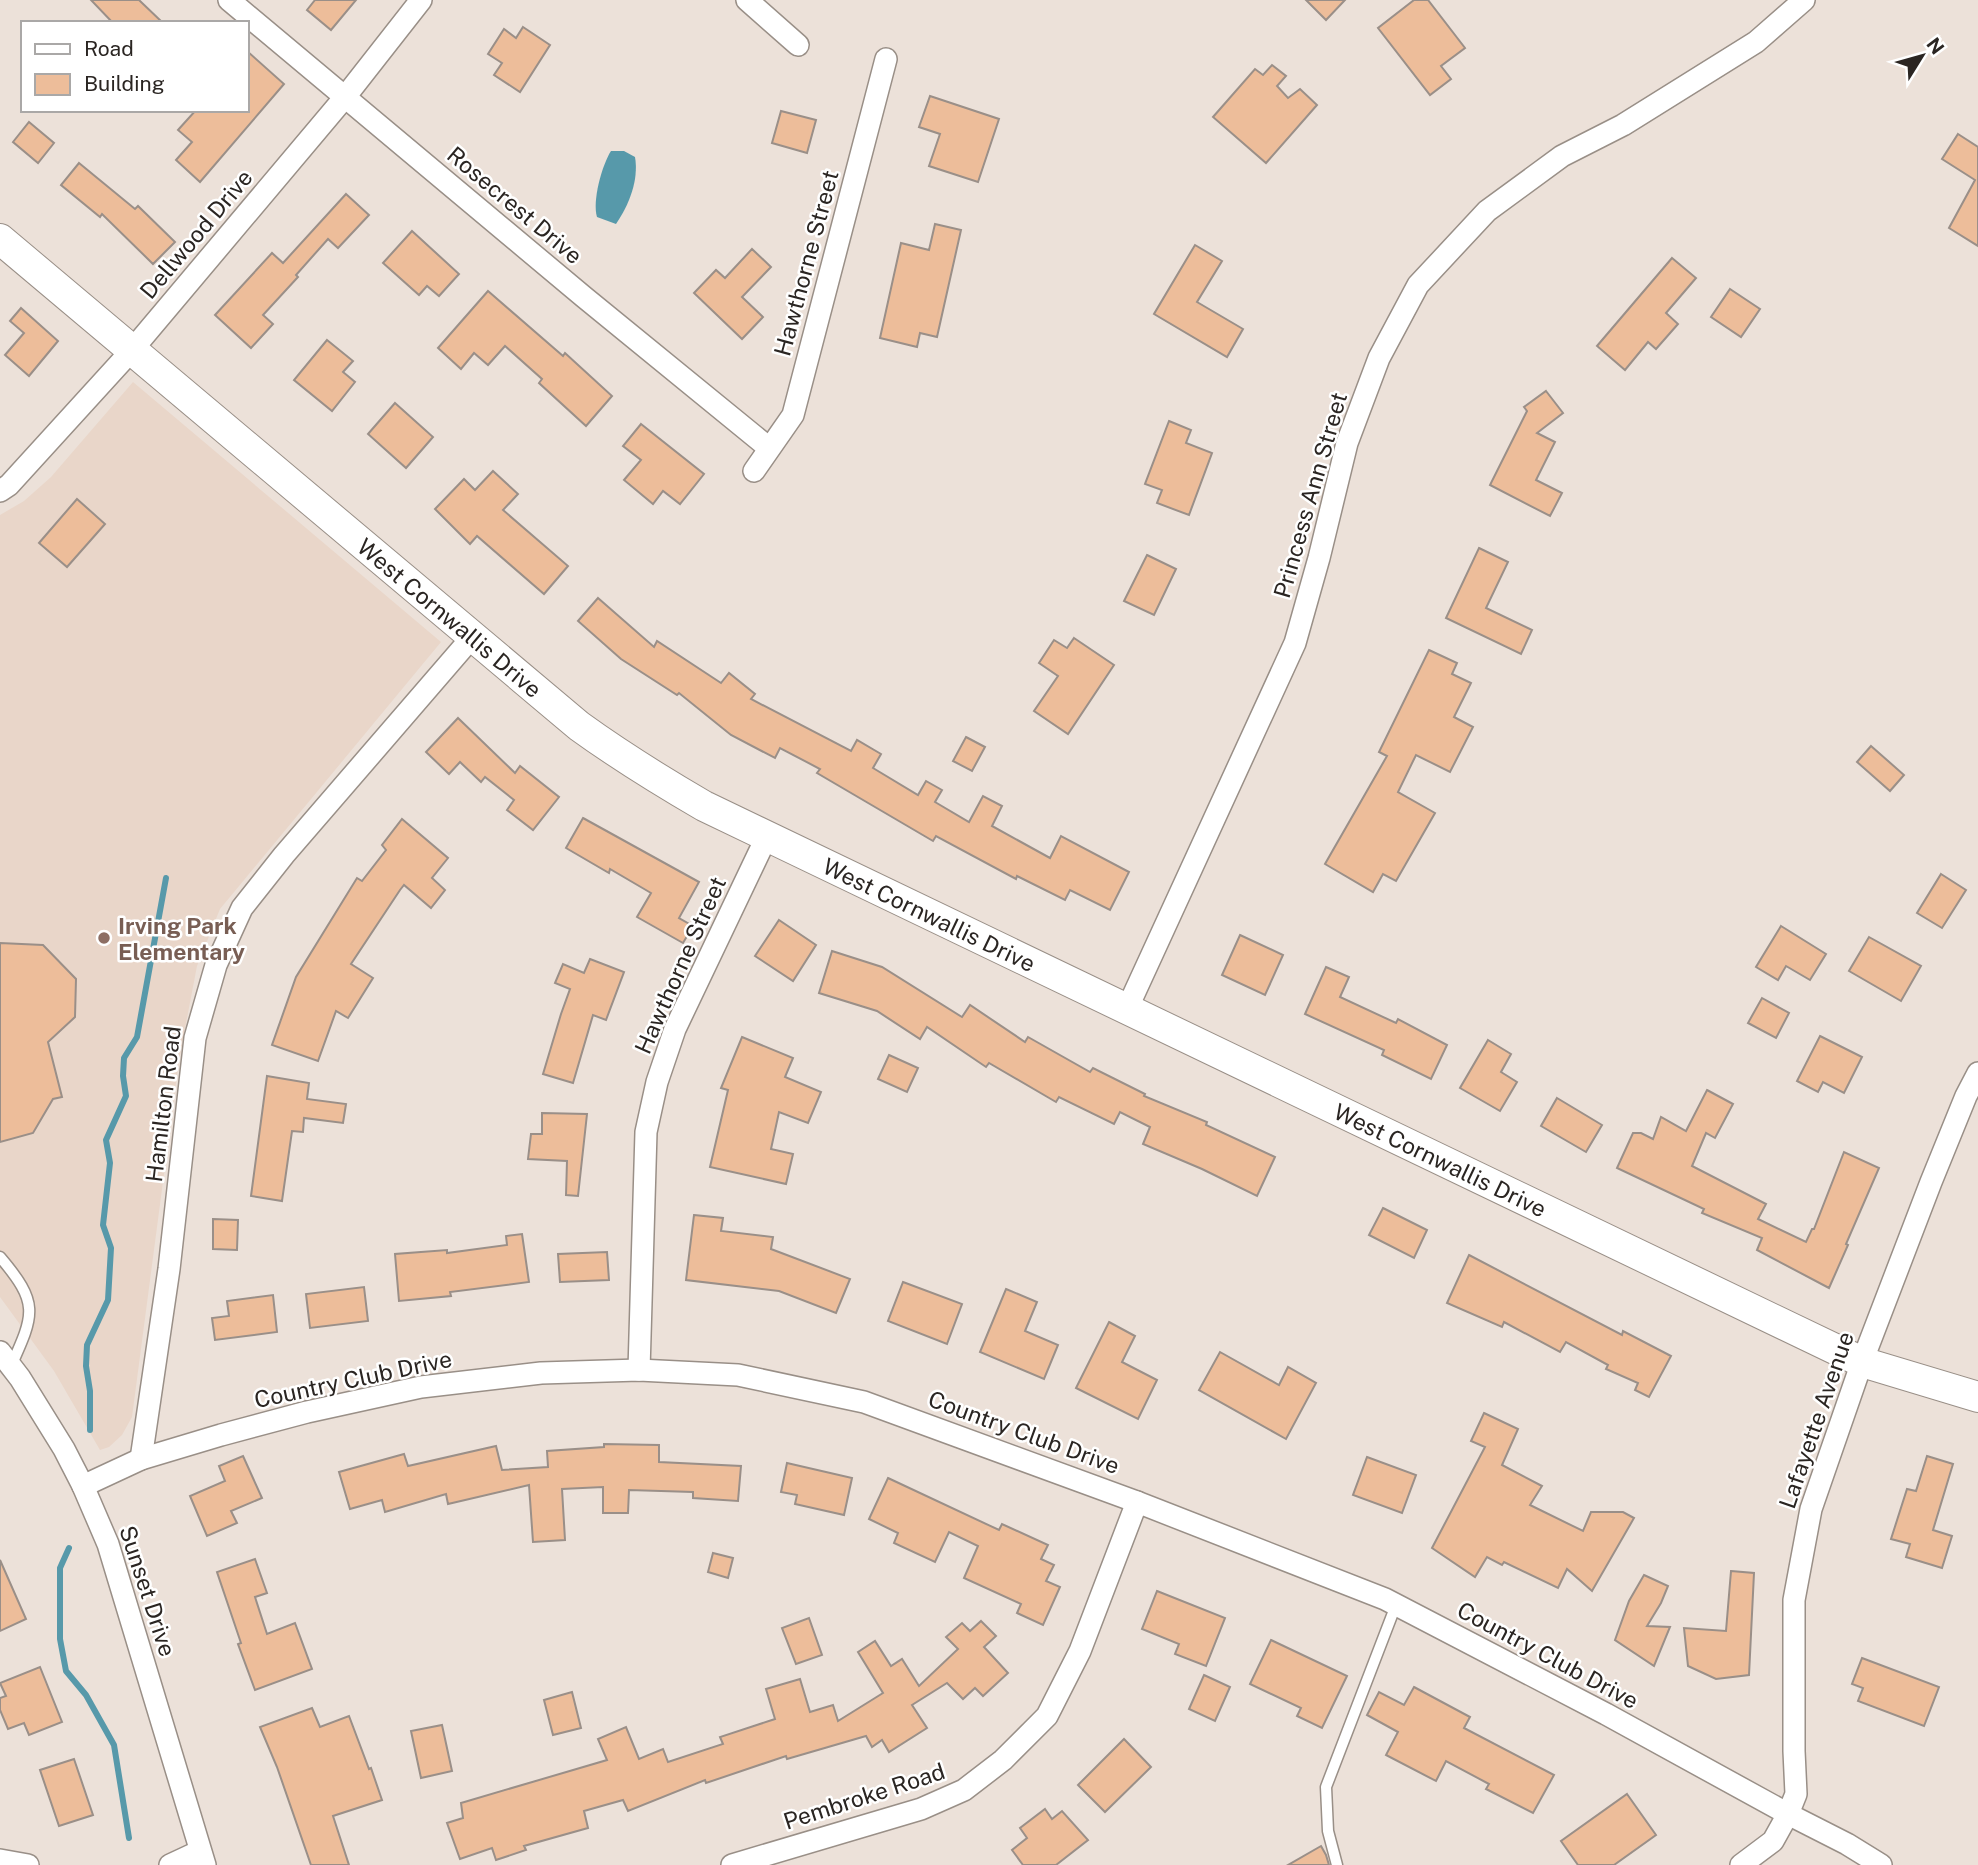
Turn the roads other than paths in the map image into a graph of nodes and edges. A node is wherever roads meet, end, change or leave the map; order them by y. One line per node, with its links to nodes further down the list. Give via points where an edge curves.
1 (229, 0): 7 (street, Rosecrest Drive)
2 (421, 0): 7 (street, Dellwood Drive)
3 (747, 0): 5 (street)
4 (1804, 0): 15 (street, Princess Ann Street, via 1756,42 1623,125 1562,156 1487,211 1418,285 1379,358 1347,443 1294,643)
5 (798, 45)
6 (886, 59): 10 (street, Hawthorne Street, via 793,415)
7 (345, 97): 9 (street, Dellwood Drive); 10 (street, Rosecrest Drive)
8 (0, 239): 9 (street, West Cornwallis Drive)
9 (132, 350): 12 (street, Dellwood Drive); 13 (street, West Cornwallis Drive)
10 (769, 448): 11 (street, Hawthorne Street)
11 (754, 471)
12 (0, 491)
13 (473, 636): 14 (street, West Cornwallis Drive, via 617,753 704,806); 22 (street, Hamilton Road, via 284,855 243,908 216,965 195,1038 169,1269)
14 (767, 835): 15 (street, West Cornwallis Drive); 20 (street, Hawthorne Street, via 675,1029 657,1082 646,1132)
15 (1127, 1009): 19 (street, West Cornwallis Drive)
16 (1978, 1073): 19 (street, Lafayette Avenue)
17 (0, 1257): 18 (lane, via 20,1280 30,1302 27,1330)
18 (5, 1359): 23 (street, Sunset Drive)
19 (1862, 1362): 21 (street, West Cornwallis Drive); 26 (street, Lafayette Avenue, via 1811,1509 1794,1600 1796,1794)
20 (639, 1370): 22 (street, Country Club Drive, via 541,1373 421,1387 282,1419); 24 (street, Country Club Drive, via 738,1375 864,1402)
21 (1978, 1397)
22 (141, 1460): 23 (street, Country Club Drive)
23 (83, 1486): 27 (street, Sunset Drive, via 108,1544)
24 (1137, 1502): 25 (street, Country Club Drive); 31 (street, Pembroke Road, via 1080,1651 1047,1716 1003,1760 964,1790 921,1809)
25 (1396, 1605): 26 (street, Country Club Drive); 32 (lane, via 1326,1787 1328,1831)
26 (1788, 1814): 33 (street, Lafayette Avenue, via 1773,1840); 34 (street, Country Club Drive)
27 (202, 1858): 30 (street)
28 (0, 1860): 29 (street)
29 (28, 1865)
30 (170, 1865)
31 (732, 1865)
32 (1337, 1865)
33 (1741, 1865)
34 (1881, 1865)

